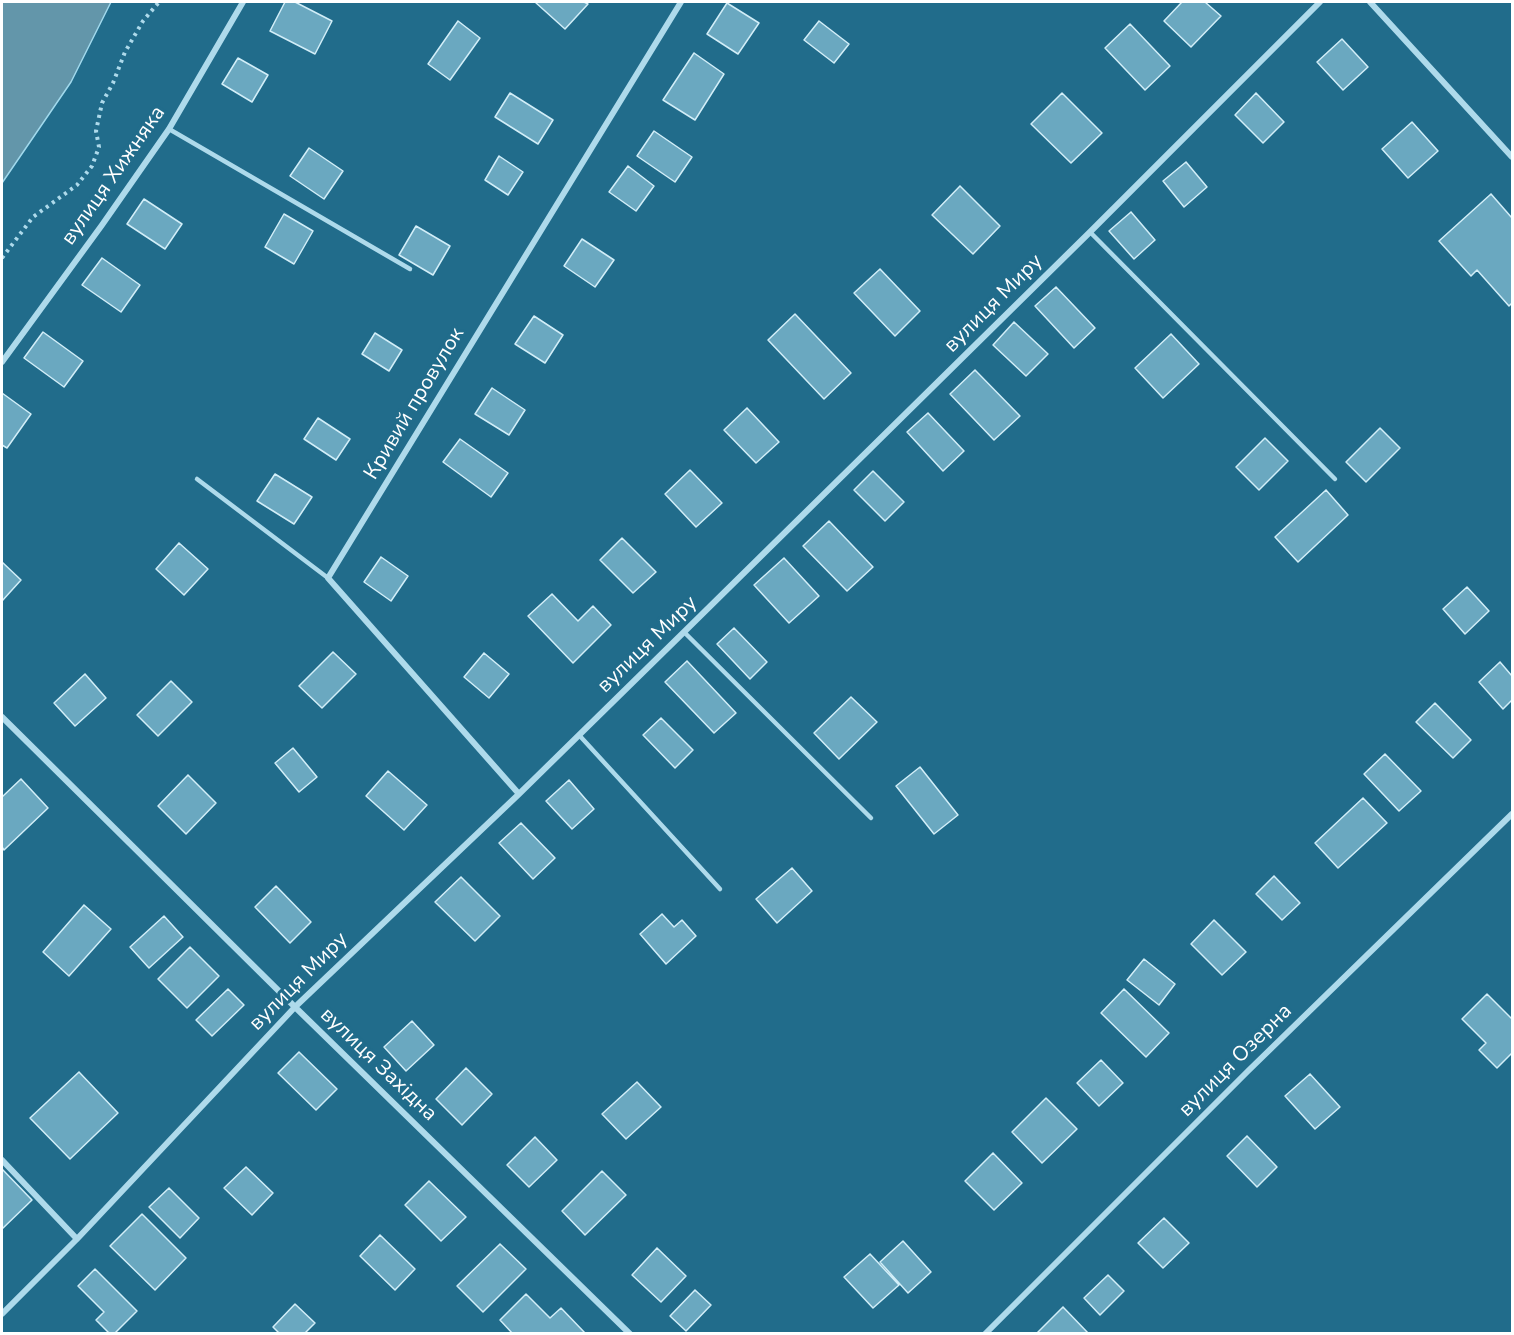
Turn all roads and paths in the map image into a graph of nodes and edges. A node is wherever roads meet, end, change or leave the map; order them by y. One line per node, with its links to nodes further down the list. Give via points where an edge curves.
1 (159, 2): 9 (path, via 142,21 102,103 96,131 99,147 92,166 77,185 33,217)
2 (243, 2): 6 (street, вулиця Хижняка)
3 (681, 2): 14 (street, Кривий провулок)
4 (1320, 2): 8 (street, вулиця Миру)
5 (1370, 2): 7 (street)
6 (169, 129): 10 (lane); 11 (street, вулиця Хижняка)
7 (1512, 157)
8 (1090, 232): 13 (lane); 15 (street, вулиця Миру)
9 (2, 258)
10 (410, 269)
11 (2, 362)
12 (197, 479): 14 (lane)
13 (1335, 479)
14 (328, 578): 18 (street)
15 (684, 632): 17 (street, вулиця Миру); 20 (lane)
16 (2, 717): 22 (street, вулиця Західна)
17 (579, 735): 18 (street, вулиця Миру); 21 (lane)
18 (519, 794): 22 (street, вулиця Миру)
19 (1512, 814): 27 (street, вулиця Озерна)
20 (871, 818)
21 (720, 889)
22 (295, 1007): 24 (street, вулиця Миру); 26 (street, вулиця Західна)
23 (2, 1160): 24 (street)
24 (77, 1239): 25 (street, вулиця Миру)
25 (2, 1314)
26 (630, 1334)
27 (985, 1334)

